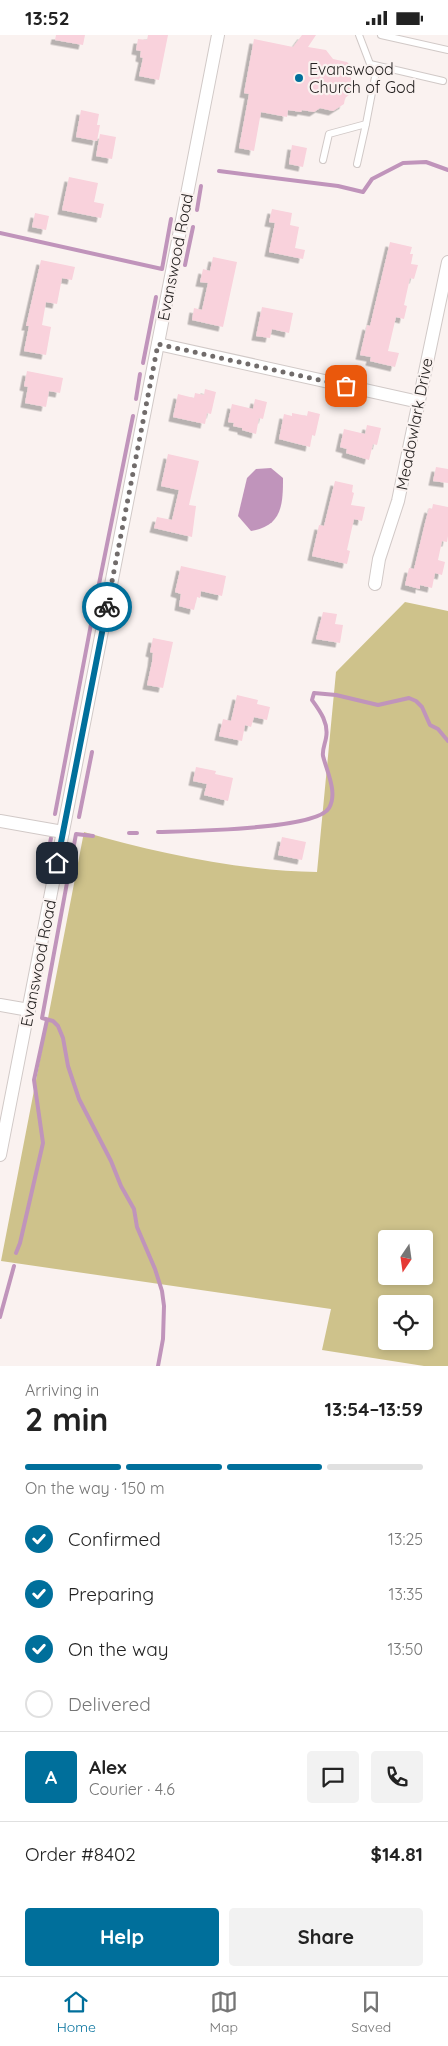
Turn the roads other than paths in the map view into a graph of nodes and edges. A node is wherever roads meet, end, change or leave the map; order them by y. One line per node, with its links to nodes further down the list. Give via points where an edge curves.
1 (218, 35): 11 (street, Evanswood Road)
2 (359, 35): 5 (lane)
3 (381, 35): 4 (lane)
4 (448, 50)
5 (370, 64): 6 (lane); 7 (lane, via 375,77)
6 (443, 81)
7 (366, 123): 8 (lane, via 329,134); 9 (lane)
8 (323, 160)
9 (357, 164)
10 (448, 262): 12 (street, Meadowlark Drive)
11 (158, 344): 12 (street); 15 (street, Evanswood Road)
12 (418, 402): 13 (street, Meadowlark Drive, via 398,501 379,559)
13 (376, 584)
14 (0, 821): 15 (street)
15 (63, 832): 17 (street, Evanswood Road)
16 (0, 1005): 17 (street)
17 (29, 1010): 18 (street, Evanswood Road)
18 (0, 1155)

